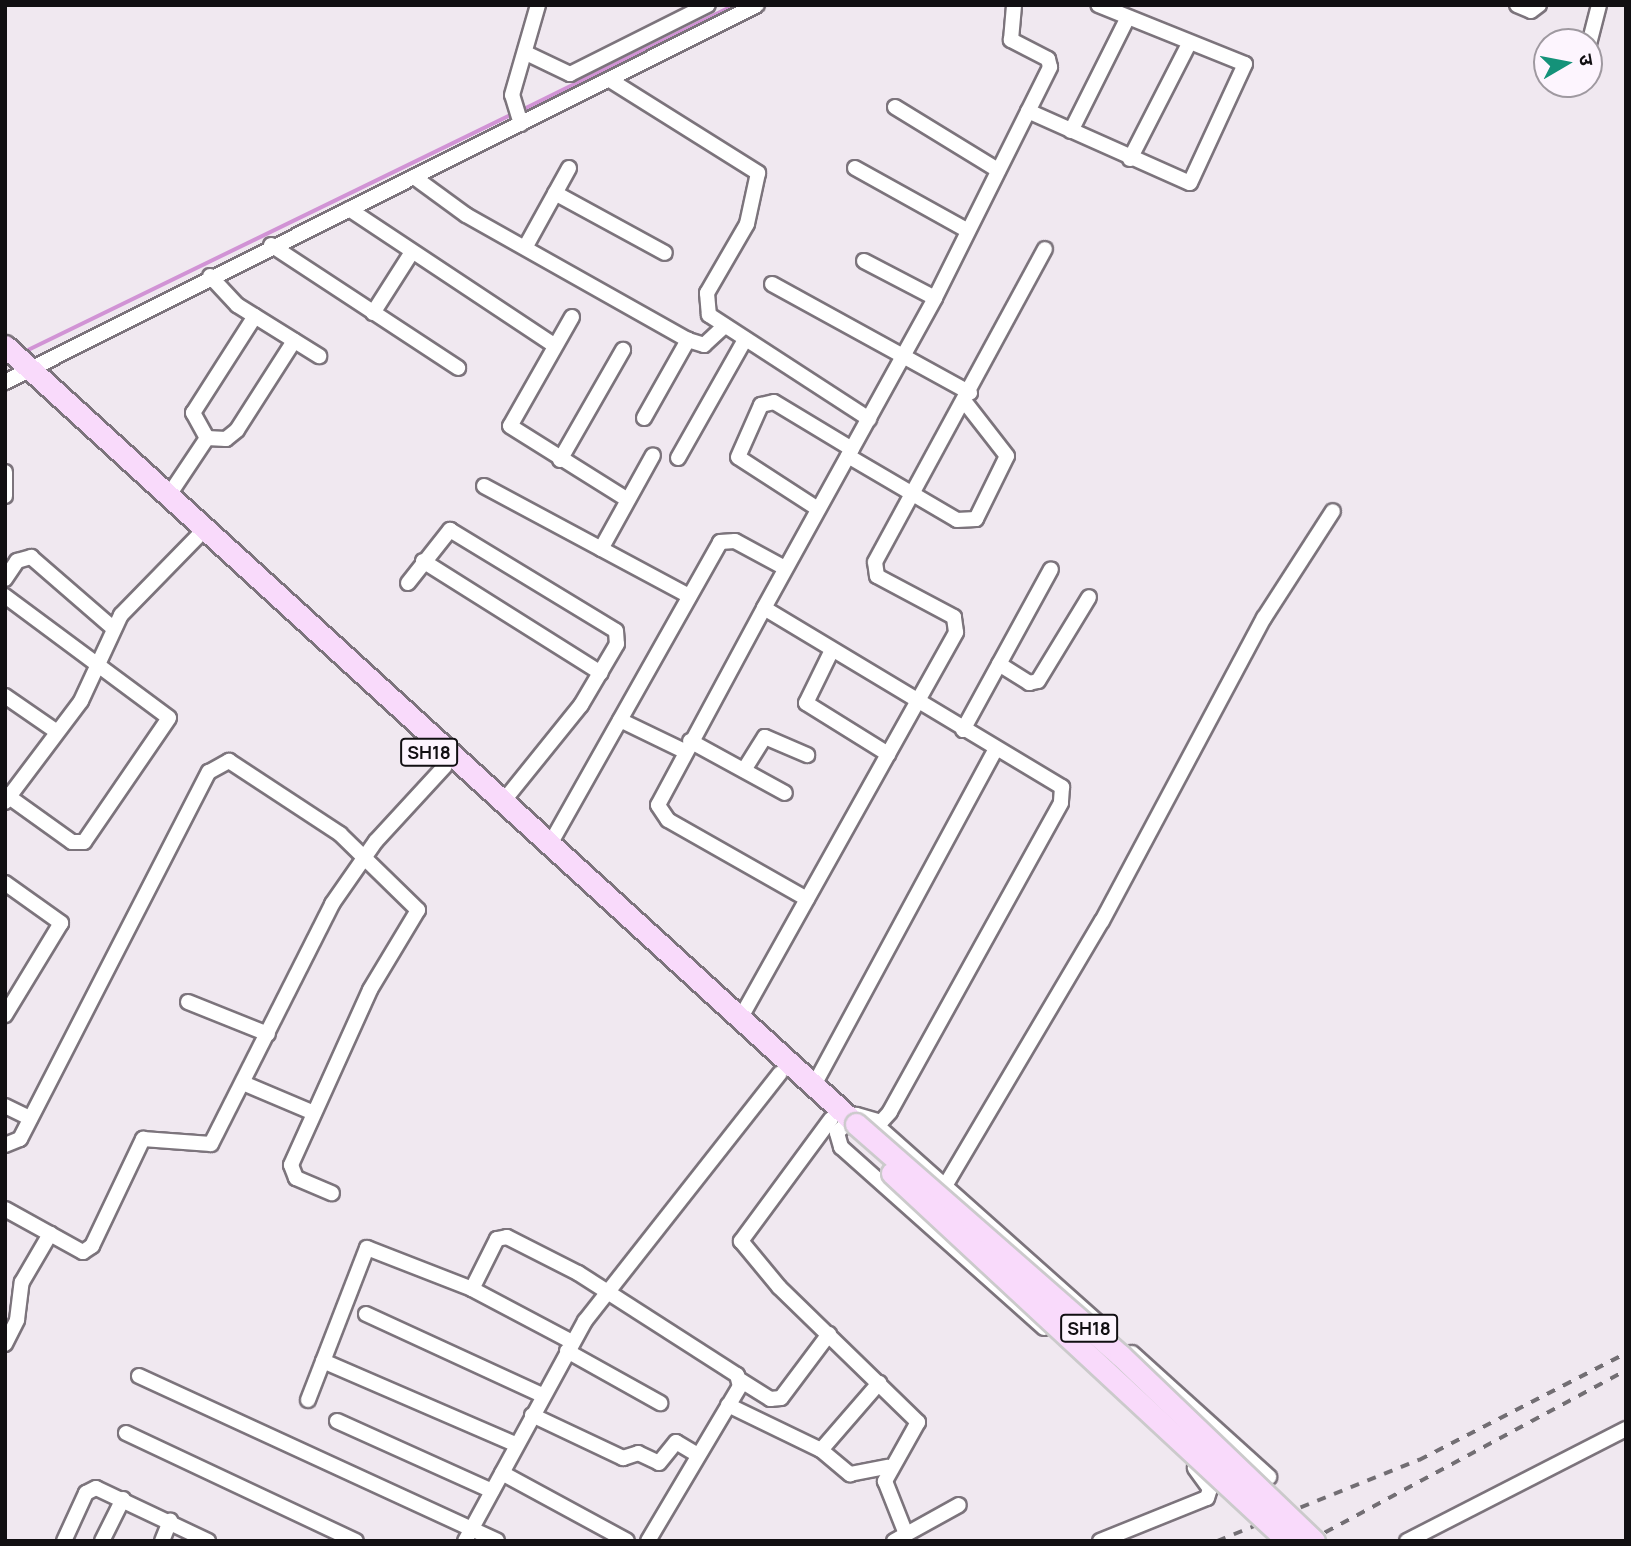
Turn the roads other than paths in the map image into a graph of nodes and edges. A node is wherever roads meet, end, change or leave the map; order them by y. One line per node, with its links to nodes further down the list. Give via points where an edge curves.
1 (538, 5): 12 (street)
2 (708, 5): 12 (street, via 570,74)
3 (757, 5): 13 (street)
4 (1014, 5): 15 (street, via 1011,40 1050,61)
5 (1098, 5): 9 (street)
6 (1517, 5): 7 (street, via 1531,11)
7 (1538, 5)
8 (1599, 5): 10 (street)
9 (1128, 18): 11 (street); 17 (street)
10 (1593, 28)
11 (1190, 42): 18 (street); 18 (street, via 1246,67 1190,183)
12 (526, 54): 16 (street)
13 (610, 80): 16 (street); 38 (street, via 758,173 747,224 707,293 709,315)
14 (895, 107): 21 (street)
15 (1028, 111): 17 (street); 21 (street)
16 (517, 117): 22 (street)
17 (1071, 131): 18 (street)
18 (1130, 159)
19 (569, 168): 23 (street)
20 (855, 168): 25 (street)
21 (998, 170): 25 (street)
22 (414, 177): 24 (street); 27 (street)
23 (555, 193): 27 (street); 30 (street)
24 (349, 209): 26 (street); 29 (street)
25 (968, 231): 34 (street)
26 (271, 245): 32 (street); 35 (street)
27 (526, 246): 39 (street)
28 (1045, 249): 48 (street)
29 (412, 252): 35 (street); 42 (street)
30 (666, 253)
31 (864, 261): 34 (street)
32 (210, 276): 36 (street); 46 (street)
33 (772, 284): 45 (street)
34 (934, 298): 45 (street)
35 (373, 313): 47 (street)
36 (255, 316): 40 (street); 51 (street, via 193,413)
37 (572, 317): 42 (street)
38 (723, 327): 39 (street, via 704,345); 41 (street)
39 (688, 340): 49 (street)
40 (294, 341): 44 (street); 51 (street, via 237,430 226,439)
41 (743, 343): 50 (street); 54 (street)
42 (555, 346): 55 (street, via 510,426)
43 (623, 350): 55 (street)
44 (319, 356)
45 (903, 357): 48 (street); 50 (street)
46 (14, 364): 58 (main road, SH18); 64 (main road, SH18)
47 (458, 368)
48 (968, 397): 60 (street); 60 (street, via 1007,456 982,512 967,522 957,520)
49 (644, 418)
50 (869, 419): 52 (street)
51 (207, 438): 58 (street)
52 (850, 453): 60 (street); 62 (street); 62 (street, via 775,402 761,405 738,457)
53 (653, 454): 61 (street)
54 (678, 458)
55 (560, 460): 61 (street)
56 (5, 472): 59 (street)
57 (484, 486): 65 (street)
58 (169, 495): 93 (main road, SH18)
59 (5, 496)
60 (912, 496): 81 (street, via 874,569 954,617 958,626)
61 (628, 500): 65 (street)
62 (818, 509): 67 (street)
63 (1333, 511): 110 (street, via 1264,618 1102,921)
64 (197, 537): 75 (street); 89 (main road, SH18)
65 (601, 550): 72 (street)
66 (422, 561): 70 (street); 79 (street); 79 (street, via 440,534 456,532 612,627 617,644)
67 (786, 568): 72 (street, via 727,539 715,548); 74 (street)
68 (1051, 569): 78 (street)
69 (5, 579): 75 (street, via 17,561 31,557)
70 (408, 583)
71 (5, 596): 77 (street)
72 (689, 596): 82 (street)
73 (1089, 597): 78 (street, via 1038,681 1029,683)
74 (764, 608): 76 (street); 85 (street)
75 (113, 628): 77 (street)
76 (832, 650): 81 (street); 87 (street, via 806,704)
77 (100, 663): 84 (street); 92 (street, via 168,712 160,735 84,842 72,842)
78 (999, 664): 83 (street)
79 (601, 673): 93 (street)
80 (5, 696): 84 (street)
81 (918, 704): 83 (street); 87 (street)
82 (620, 720): 85 (street); 94 (street)
83 (963, 730): 86 (street)
84 (57, 732): 92 (street)
85 (687, 746): 90 (street); 97 (street, via 659,797 661,813)
86 (996, 748): 104 (street); 108 (street, via 1057,781 1061,803 886,1118)
87 (888, 754): 97 (street)
88 (807, 755): 90 (street, via 765,737)
89 (445, 766): 95 (street); 102 (main road, SH18)
90 (744, 770): 91 (street)
91 (785, 793)
92 (6, 798)
93 (502, 803): 94 (main road, SH18)
94 (549, 846): 100 (main road, SH18)
95 (365, 856): 101 (street, via 332,904); 106 (street, via 415,904 418,916 370,990); 107 (street, via 240,764 217,763)
96 (5, 883): 99 (street, via 61,923)
97 (807, 899): 100 (street)
98 (188, 1002): 101 (street)
99 (5, 1015)
100 (740, 1019): 104 (main road, SH18)
101 (268, 1034): 103 (street)
102 (780, 1073): 108 (main road, SH18); 115 (street)
103 (243, 1083): 106 (street); 113 (street, via 211,1144 151,1138 137,1145 88,1250)
104 (813, 1087): 108 (main road, SH18)
105 (5, 1106): 107 (street)
106 (314, 1113): 111 (street, via 290,1170)
107 (30, 1118): 109 (street, via 16,1144)
108 (849, 1124): 110 (street); 117 (street, via 741,1241); 152 (street, via 841,1147 1107,1382 1206,1479 1210,1489 1198,1504); 153 (main road, SH18, bridge); 154 (main road, SH18, bridge, via 1120,1355)
109 (5, 1145)
110 (945, 1186): 137 (street)
111 (332, 1193)
112 (5, 1209): 113 (street)
113 (50, 1234): 118 (street, via 22,1282 17,1320)
114 (472, 1289): 115 (street, via 502,1236); 119 (street); 120 (street, via 367,1248)
115 (607, 1291): 119 (street); 122 (street)
116 (366, 1314): 124 (street)
117 (829, 1334): 122 (street, via 781,1398 770,1399); 123 (street)
118 (5, 1344)
119 (570, 1346): 124 (street); 126 (street)
120 (323, 1360): 125 (street); 132 (street)
121 (139, 1376): 142 (street)
122 (740, 1380): 127 (street)
123 (879, 1383): 133 (street); 135 (street, via 919,1426)
124 (542, 1395): 128 (street)
125 (309, 1400)
126 (660, 1403)
127 (728, 1405): 133 (street); 134 (street)
128 (532, 1415): 132 (street); 134 (street, via 625,1458 638,1453 659,1463 676,1442)
129 (337, 1420): 138 (street)
130 (1626, 1429): 155 (street)
131 (126, 1433): 148 (street)
132 (517, 1446): 136 (street)
133 (821, 1450): 135 (street, via 859,1477)
134 (695, 1454): 151 (street)
135 (887, 1467): 143 (street)
136 (502, 1473): 138 (street); 150 (street)
137 (1269, 1476)
138 (492, 1491): 142 (street)
139 (122, 1499): 141 (street); 144 (street, via 89,1489); 145 (street)
140 (959, 1505): 143 (street)
141 (170, 1521): 146 (street); 147 (street)
142 (468, 1535): 149 (street)
143 (900, 1537)
144 (64, 1541)
145 (102, 1541)
146 (162, 1541)
147 (208, 1541)
148 (356, 1541)
149 (497, 1541)
150 (627, 1541)
151 (648, 1541)
152 (1100, 1541)
153 (1288, 1541)
154 (1314, 1541)
155 (1407, 1541)

